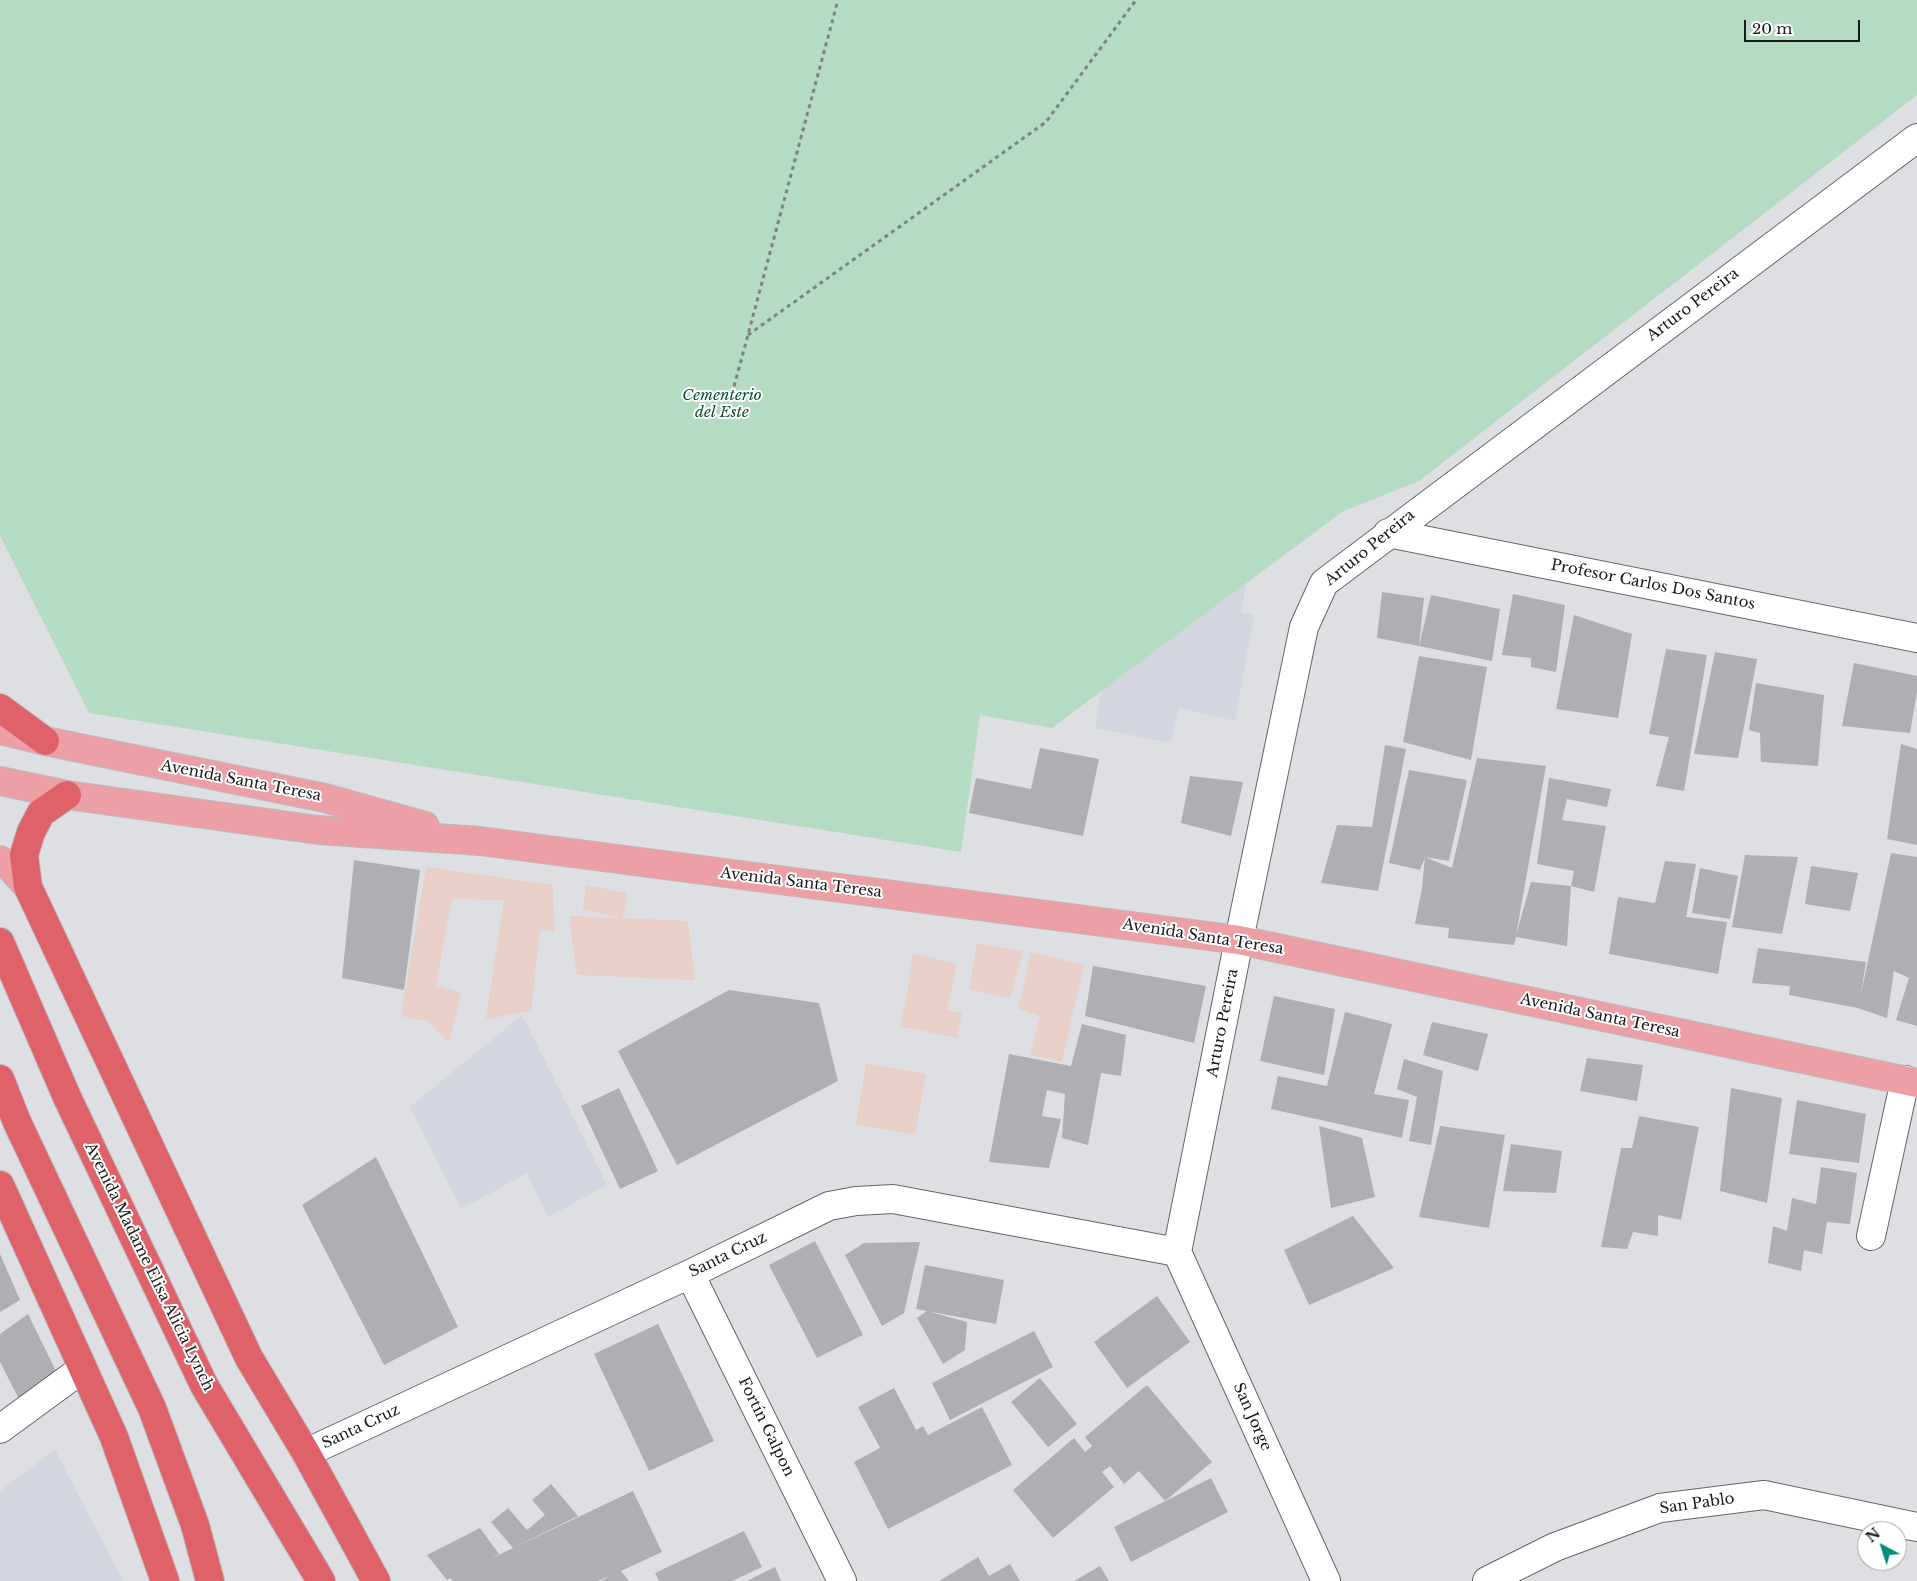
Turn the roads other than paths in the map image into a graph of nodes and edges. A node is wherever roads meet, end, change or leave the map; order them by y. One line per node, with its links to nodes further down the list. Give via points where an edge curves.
1 (1917, 138): 2 (street, Arturo Pereira)
2 (1388, 533): 3 (street, Profesor Carlos Dos Santos); 12 (street, Arturo Pereira, via 1324,583 1304,627)
3 (1917, 638)
4 (0, 708): 6 (highway)
5 (0, 730): 6 (main road, Avenida Santa Teresa)
6 (45, 741): 9 (main road, Avenida Santa Teresa, via 325,798)
7 (0, 781): 8 (main road, Avenida Santa Teresa)
8 (67, 794): 9 (main road, Avenida Santa Teresa, via 318,830); 11 (highway, via 41,812 31,832 24,855)
9 (480, 841): 12 (main road, Avenida Santa Teresa)
10 (0, 860): 11 (main road)
11 (28, 887): 22 (highway, via 249,1358)
12 (1239, 940): 15 (main road, Avenida Santa Teresa); 18 (street, Arturo Pereira)
13 (0, 942): 26 (highway, Avenida Madame Elisa Alicia Lynch, via 67,1097 204,1385)
14 (0, 1079): 25 (highway, via 17,1122 152,1408 195,1525)
15 (1911, 1081): 17 (street)
16 (0, 1185): 20 (highway)
17 (1871, 1236)
18 (1178, 1252): 19 (street, Santa Cruz, via 893,1199 829,1206); 29 (street, San Jorge)
19 (690, 1274): 22 (street, Santa Cruz); 28 (street, Fortín Galpon)
20 (82, 1369): 21 (street); 24 (highway, via 114,1437)
21 (0, 1429)
22 (306, 1453): 27 (highway)
23 (1917, 1527): 30 (street, San Pablo, via 1764,1494 1660,1508 1555,1547)
24 (165, 1581)
25 (210, 1581)
26 (321, 1581)
27 (376, 1581)
28 (842, 1581)
29 (1326, 1581)
30 (1487, 1581)

